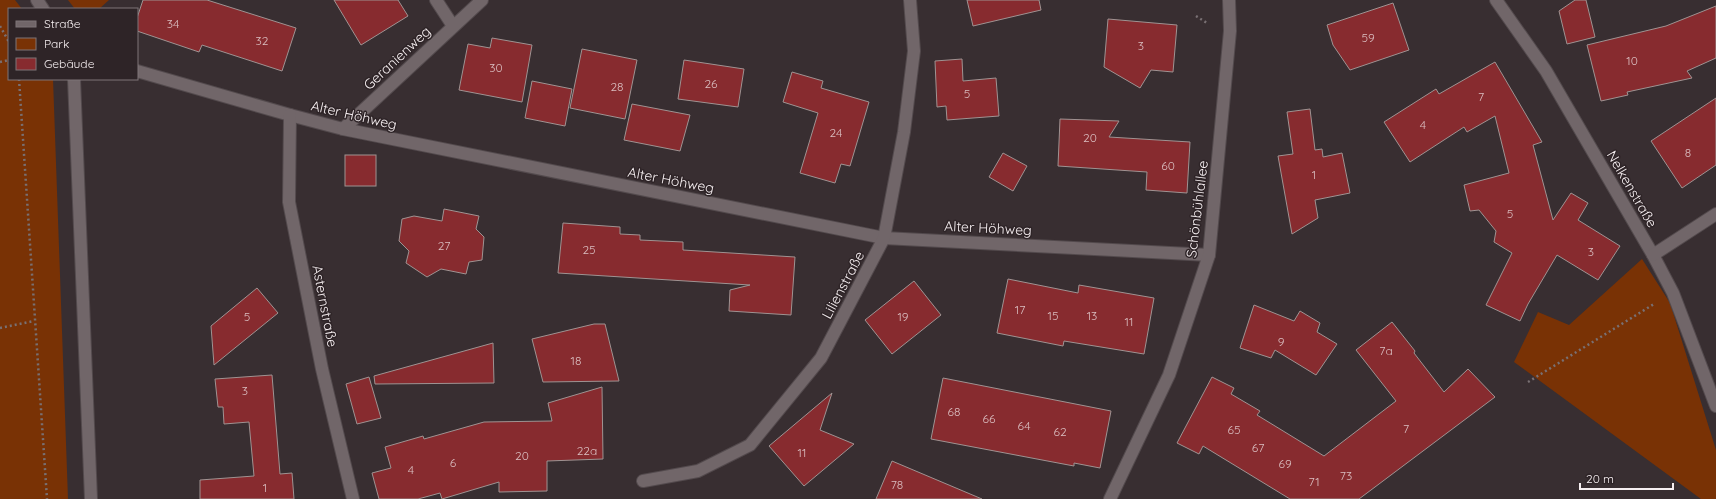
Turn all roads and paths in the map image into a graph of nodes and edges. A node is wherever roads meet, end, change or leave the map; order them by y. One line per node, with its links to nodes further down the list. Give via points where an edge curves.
1 (436, 0): 7 (street, Geranienweg)
2 (482, 0): 7 (street, Geranienweg)
3 (910, 0): 15 (street, Lilienstraße, via 914,51 904,132)
4 (1229, 0): 17 (street, Schönbühlallee, via 1230,31)
5 (1496, 0): 16 (street, Nelkenstraße, via 1546,71)
6 (0, 26): 8 (path)
7 (453, 26): 13 (street, Geranienweg)
8 (8, 40)
9 (138, 71): 12 (street, Alter Höhweg)
10 (19, 80): 19 (path)
11 (74, 80): 25 (street)
12 (290, 115): 13 (street, Alter Höhweg); 26 (street, Asternstraße, via 289,202 322,369)
13 (343, 129): 15 (street, Alter Höhweg)
14 (1716, 214): 16 (street)
15 (884, 238): 17 (street, Alter Höhweg); 23 (street, Lilienstraße, via 821,358 750,445 698,471)
16 (1653, 255): 22 (street, Nelkenstraße, via 1673,293)
17 (1209, 256): 27 (street, Schönbühlallee, via 1168,375)
18 (1640, 312): 21 (path)
19 (34, 321): 20 (path); 24 (path)
20 (0, 328)
21 (1528, 382)
22 (1716, 406)
23 (643, 481)
24 (47, 499)
25 (91, 499)
26 (353, 499)
27 (1110, 499)

